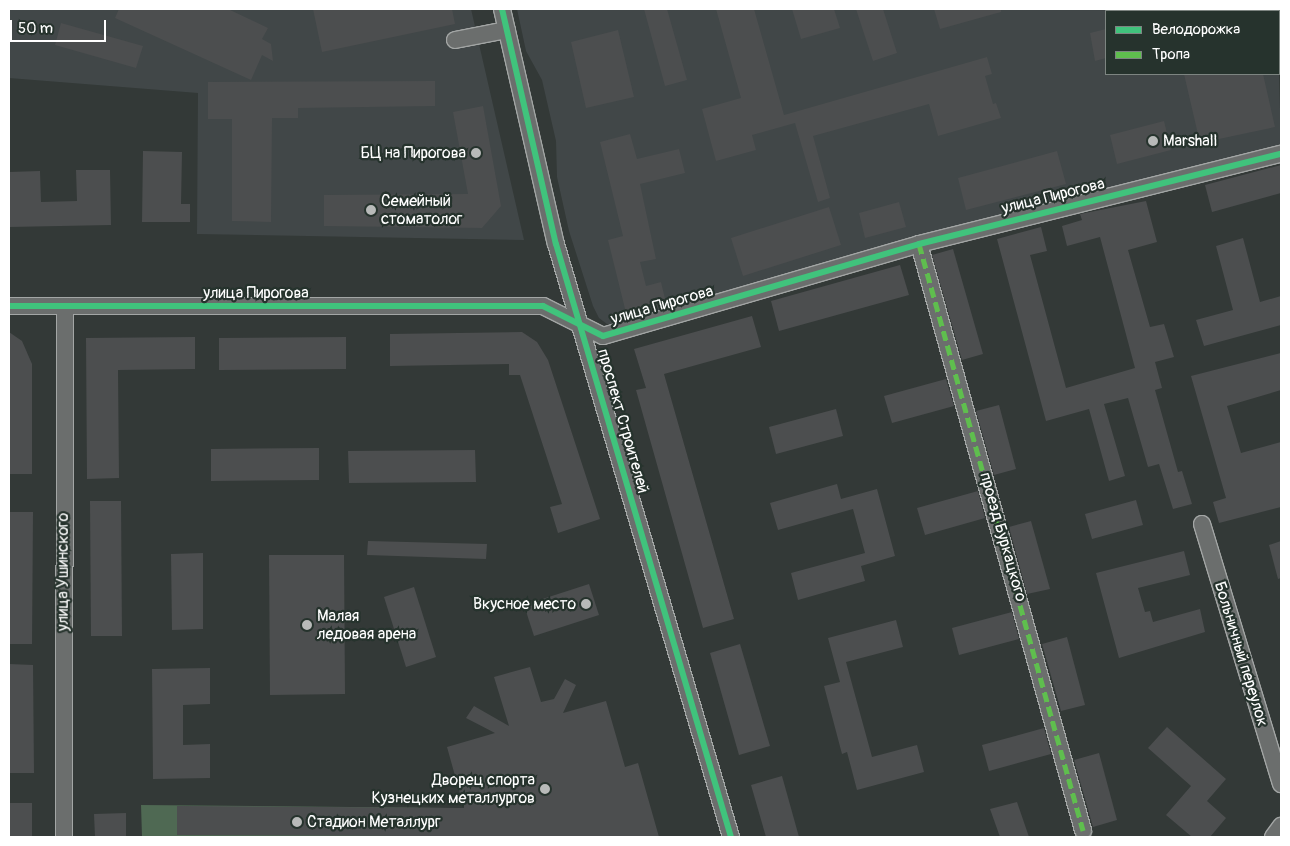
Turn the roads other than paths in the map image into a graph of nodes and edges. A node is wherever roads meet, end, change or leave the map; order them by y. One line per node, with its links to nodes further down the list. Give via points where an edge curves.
1 (502, 9): 2 (street, проспект Строителей)
2 (507, 30): 3 (street); 8 (street, проспект Строителей, via 556,244)
3 (455, 40)
4 (1281, 154): 5 (street, улица Пирогова)
5 (919, 244): 8 (street, улица Пирогова, via 630,330 603,336); 12 (street, проезд Буркацкого)
6 (9, 306): 7 (street, улица Пирогова)
7 (64, 306): 8 (street, улица Пирогова, via 543,306); 13 (street, улица Ушинского)
8 (581, 327): 14 (street, проспект Строителей)
9 (1202, 524): 10 (street, Больничный переулок)
10 (1281, 784)
11 (1281, 826): 15 (street)
12 (1084, 830)
13 (64, 837)
14 (731, 837)
15 (1273, 837)

